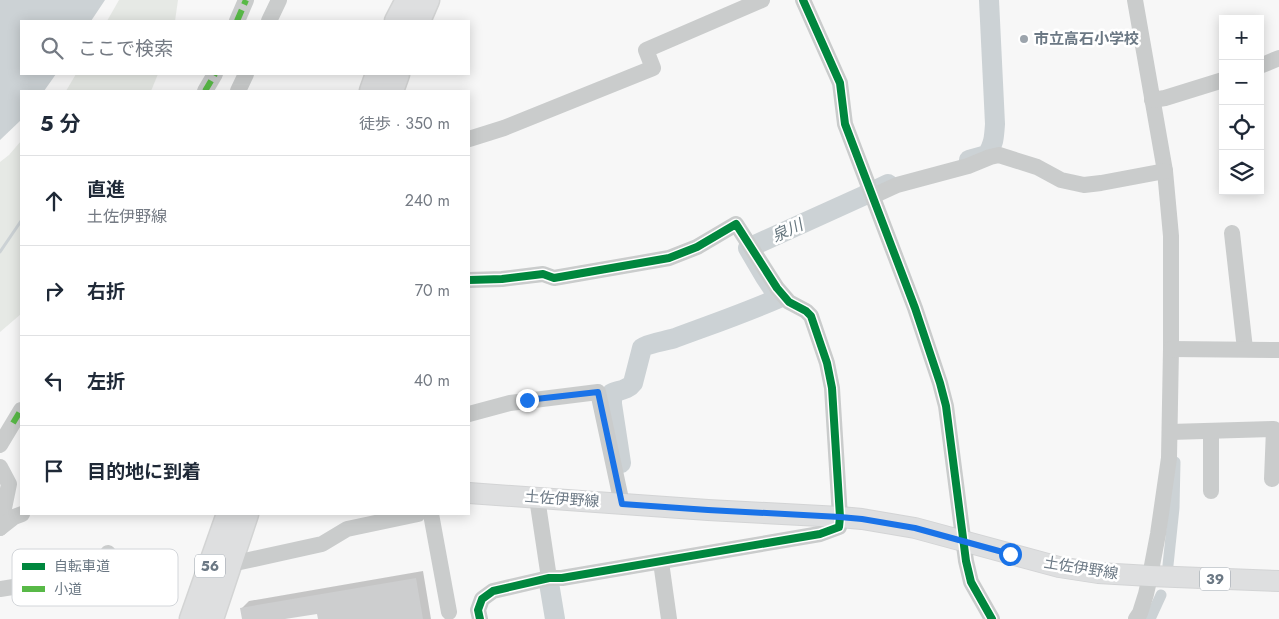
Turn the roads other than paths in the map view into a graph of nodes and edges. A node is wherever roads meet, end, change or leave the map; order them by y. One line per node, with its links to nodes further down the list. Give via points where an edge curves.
1 (246, 0): 7 (street)
2 (279, 0): 8 (street)
3 (428, 0): 9 (highway)
4 (762, 0): 22 (street, via 646,50 653,68)
5 (803, 0): 24 (street, via 840,83 845,124)
6 (1135, 0): 21 (street)
7 (237, 20)
8 (269, 20)
9 (419, 20)
10 (1279, 58): 11 (street)
11 (1264, 64)
12 (214, 75): 17 (street)
13 (246, 75): 18 (street)
14 (377, 75): 19 (highway)
15 (398, 75): 20 (highway)
16 (1219, 81): 21 (street)
17 (206, 90)
18 (238, 90)
19 (371, 90)
20 (392, 90)
21 (1158, 100): 23 (street)
22 (470, 139)
23 (1165, 171): 24 (street, via 1084,185 1062,180 1037,167 999,155 897,185); 27 (street)
24 (873, 196): 47 (street, via 915,308 946,406)
25 (1232, 233): 28 (street)
26 (470, 280): 46 (street, via 543,274 554,278 668,258 697,247 736,224 777,288 789,302 811,316 832,388)
27 (1176, 349): 28 (street); 32 (street)
28 (1245, 349): 29 (street)
29 (1279, 350)
30 (470, 414): 40 (street, via 510,403 598,392)
31 (17, 417): 34 (street)
32 (1175, 431): 33 (street); 50 (street)
33 (1211, 431): 36 (street, via 1274,429); 37 (street)
34 (0, 445)
35 (0, 467): 41 (street, via 9,484 0,528)
36 (1272, 479)
37 (1211, 492)
38 (470, 493): 39 (main road, 土佐伊野線 / 39)
39 (537, 498): 40 (main road, 土佐伊野線 / 39); 51 (street)
40 (622, 504): 46 (main road, 土佐伊野線 / 39)
41 (20, 513)
42 (228, 515): 54 (highway, 56)
43 (248, 515): 49 (highway, 56)
44 (413, 515): 49 (street, via 347,529 322,544)
45 (431, 515): 53 (street)
46 (840, 517): 47 (main road, 土佐伊野線 / 39, via 915,528); 48 (street, via 839,527 820,534)
47 (964, 541): 50 (main road, 土佐伊野線 / 39, via 1059,567); 58 (street, via 970,582)
48 (661, 562): 51 (street); 57 (street)
49 (231, 564): 55 (highway, 56)
50 (1150, 576): 52 (main road, 土佐伊野線 / 39); 59 (street)
51 (548, 578): 56 (street, via 493,591 482,599 478,610)
52 (1279, 581)
53 (449, 612)
54 (191, 619)
55 (212, 619)
56 (480, 619)
57 (669, 619)
58 (992, 619)
59 (1136, 619)

